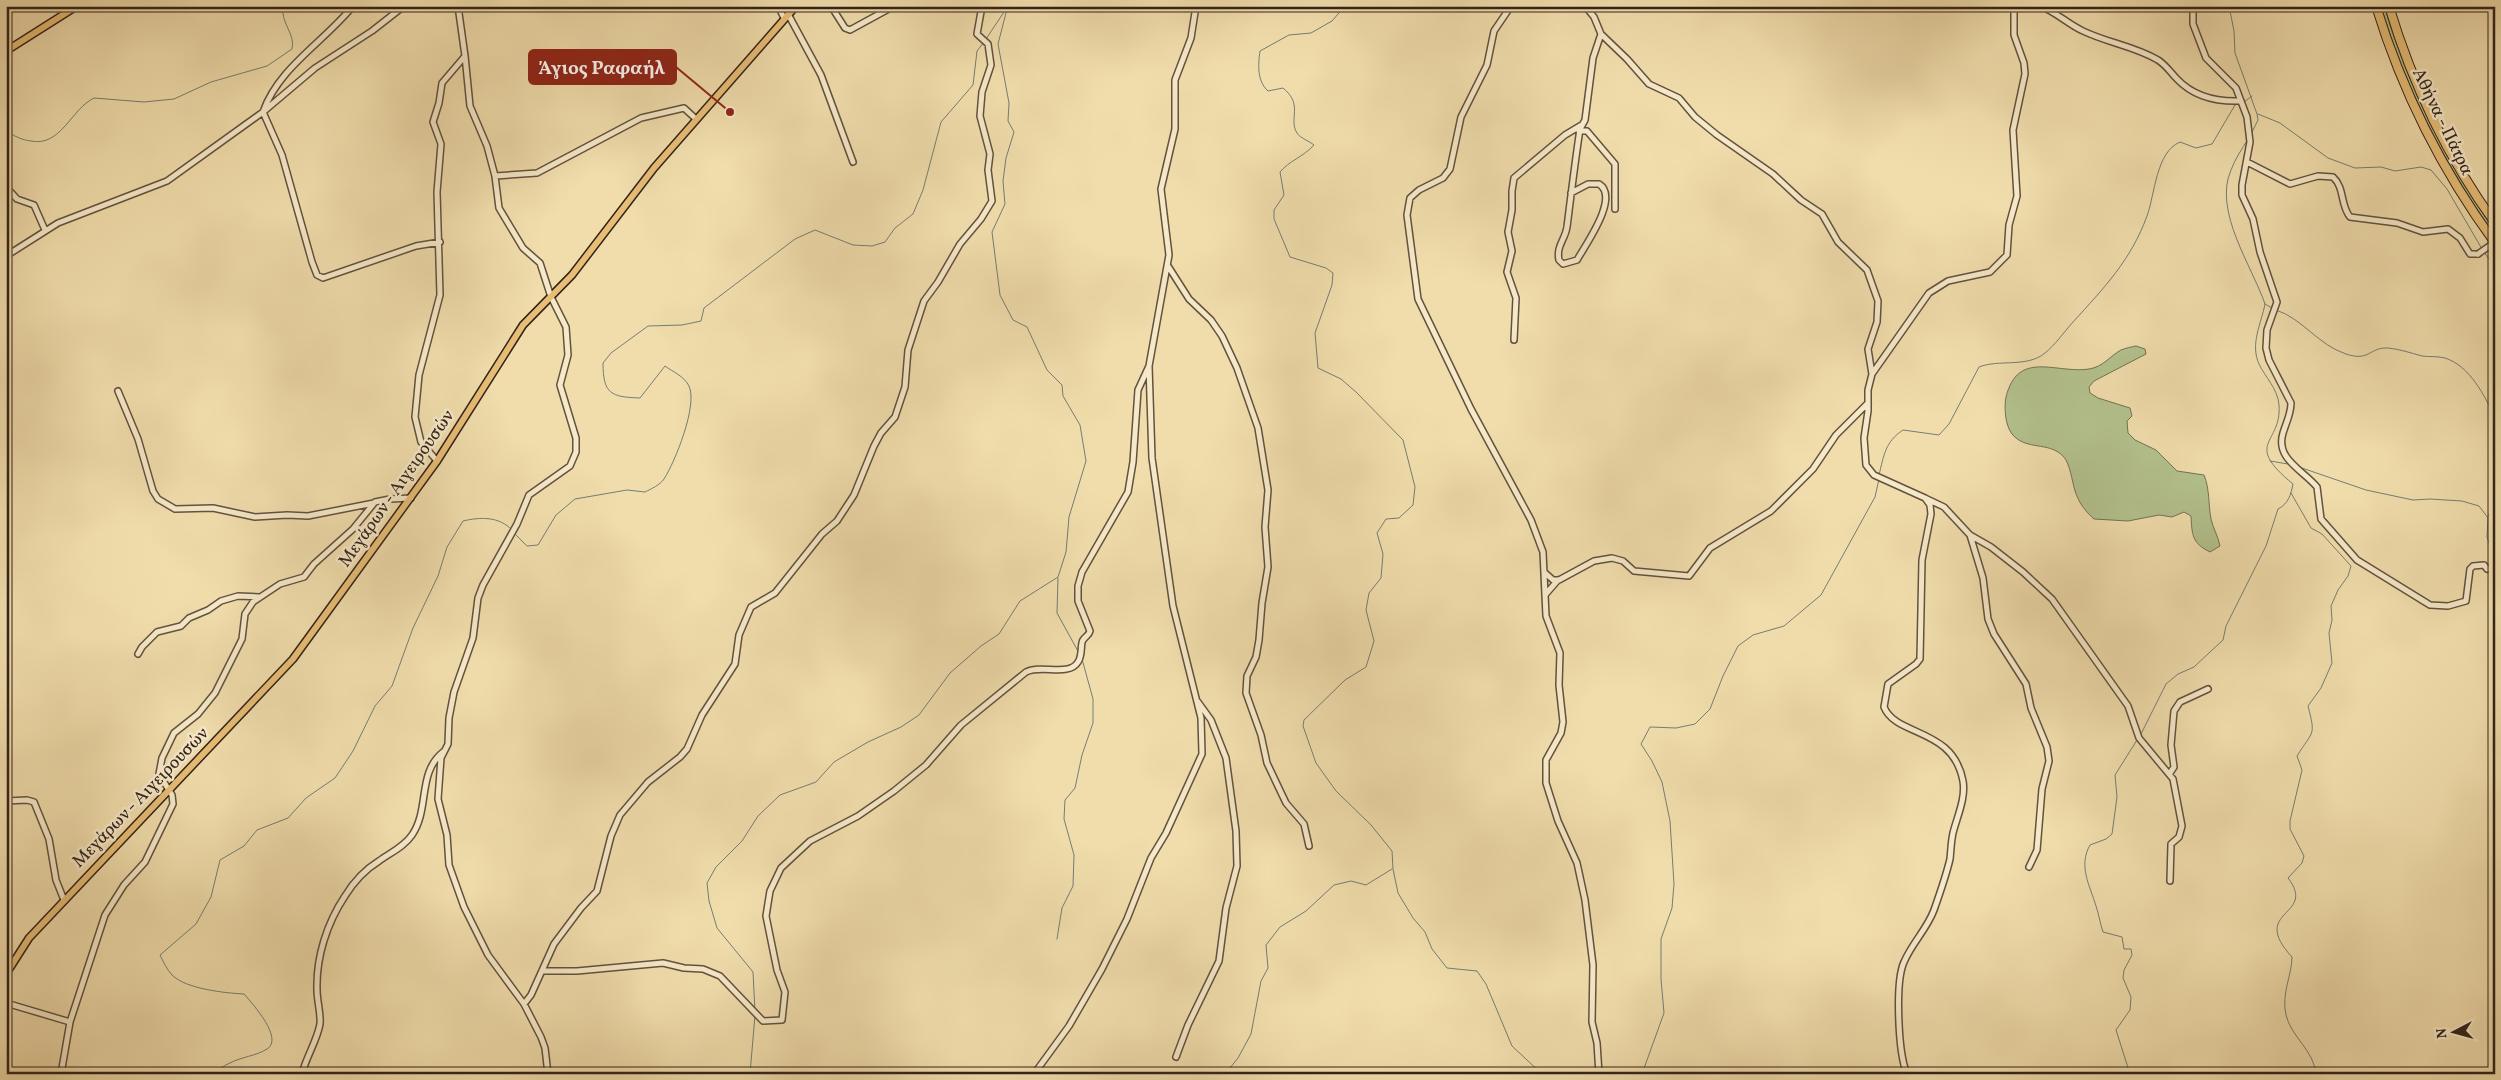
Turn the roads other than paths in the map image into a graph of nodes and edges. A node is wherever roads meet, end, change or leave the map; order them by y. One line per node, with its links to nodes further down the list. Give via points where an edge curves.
1 (77, 6): 20 (main road)
2 (353, 6): 23 (street, via 284,75 269,95)
3 (404, 6): 23 (street, via 316,68)
4 (458, 6): 21 (street)
5 (778, 6): 18 (street)
6 (796, 6): 18 (main road, Μεγάρων - Αιγειρουσών)
7 (831, 6): 8 (street, via 845,28 850,30)
8 (894, 6)
9 (982, 6): 65 (street, via 977,34 988,44 991,65 982,92 980,116 990,154 988,170 992,201 924,301 908,350 905,387 898,410 874,446 854,495 837,521 822,534 775,593 751,607 739,635 735,664 698,722 687,749 648,782 620,815 608,844 599,887 562,932)
10 (1196, 6): 37 (street, via 1190,38 1176,80 1175,129 1161,189 1169,238)
11 (1511, 6): 50 (street, via 1494,31 1487,65 1461,116 1450,169 1443,178 1410,198 1407,208 1418,299 1471,409 1531,520 1542,547)
12 (1585, 6): 19 (street)
13 (2014, 6): 41 (street, via 2014,35 2025,74 2013,130 2017,196 2009,226 2007,255 1990,272 1948,281 1929,292)
14 (2040, 6): 22 (street, via 2085,32 2125,44 2159,61 2181,83 2201,95 2217,101)
15 (2193, 6): 22 (street, via 2193,24 2206,58 2236,88)
16 (2376, 6): 35 (highway, Αθήνα - Πάτρα, via 2402,78 2431,140 2454,182)
17 (2388, 6): 32 (highway, Αθήνα - Πάτρα, via 2413,73 2442,136)
18 (786, 16): 24 (main road, Μεγάρων - Αιγειρουσών); 26 (street, via 821,75)
19 (1601, 34): 25 (street, via 1593,58 1586,115); 41 (street, via 1650,85 1679,98 1695,117 1773,174 1825,218 1838,242 1867,270 1876,291 1878,316 1868,349)
20 (6, 51)
21 (465, 56): 28 (street, via 470,106 487,146); 34 (street, via 442,83 433,118 441,144 437,192)
22 (2240, 100): 27 (street, via 2250,136)
23 (263, 112): 33 (street, via 159,185); 34 (street, via 279,144 319,277 416,246)
24 (696, 119): 28 (street, via 684,108 645,116 536,173); 38 (main road, Μεγάρων - Αιγειρουσών, via 586,259)
25 (1580, 129): 30 (street); 31 (street, via 1587,132 1615,164); 39 (street, via 1566,135 1514,178 1508,232 1512,251 1508,272 1516,298)
26 (853, 162)
27 (2247, 162): 35 (street, bridge, via 2290,184 2312,176 2333,177 2340,186 2350,217 2397,223 2423,232 2448,229 2460,238 2470,254 2478,254); 49 (street, via 2242,195 2253,219 2277,302 2267,330 2266,348 2291,403 2281,446 2291,464 2317,487 2323,521 2357,560 2434,606 2455,606 2466,601 2470,569 2478,565)
28 (495, 176): 38 (street, via 499,208 523,248 540,263)
29 (6, 187): 33 (street, via 17,199 34,204)
30 (1571, 193): 30 (street, via 1565,234 1558,248 1559,260 1563,264 1577,260 1607,199 1606,190 1599,184 1588,184)
31 (1615, 209)
32 (2495, 223)
33 (45, 230): 36 (street)
34 (440, 242): 44 (street, via 439,304 419,375 415,407 418,436)
35 (2495, 242)
36 (6, 256)
37 (1168, 265): 40 (street); 61 (street, via 1189,300 1211,320 1222,336 1237,368 1260,435 1268,490 1265,527 1268,567 1259,640 1256,657 1247,676 1246,693 1267,763 1286,803 1304,824)
38 (551, 296): 44 (main road, Μεγάρων - Αιγειρουσών, via 523,326); 57 (street, via 567,333 568,355 560,385 576,438 576,456 570,466 529,495 517,524 487,576 478,598 473,638 454,692 448,744)
39 (1514, 340)
40 (1149, 366): 56 (street, via 1152,458 1173,606); 65 (street, via 1138,390 1128,492 1080,579 1078,601 1090,631 1083,640 1078,664 1069,669 1026,672 961,725 926,764 894,791 858,816 810,841 781,868 770,890 766,916 785,992 782,1020 763,1021 720,976 703,968 663,963)
41 (1872, 374): 43 (street)
42 (118, 391): 47 (street, via 138,439 153,491 158,499 175,510 213,508 255,517 308,516)
43 (1868, 403): 46 (street, via 1864,438 1868,468 1874,475); 51 (street, via 1836,435 1814,469 1771,511 1713,546 1689,576 1634,571 1623,561 1612,558 1594,561)
44 (437, 461): 45 (main road, Μεγάρων - Αιγειρουσών)
45 (411, 498): 47 (street); 59 (main road, Μεγάρων - Αιγειρουσών, via 293,659)
46 (1925, 498): 48 (street, via 1944,507); 76 (street, via 1931,514 1922,560 1920,656 1916,664 1888,684 1884,707 1892,718 1947,749 1959,770 1963,794 1950,858 1934,910 1908,954 1898,979 1903,1060)
47 (374, 503): 53 (street, via 304,578 280,584)
48 (1970, 535): 58 (street, via 2023,572 2056,604 2128,706 2139,738); 62 (street, via 1983,578 1988,618 1994,634 2026,684 2048,755 2037,850)
49 (2487, 569)
50 (1543, 572): 51 (street, via 1553,580); 52 (street)
51 (1559, 580): 52 (street)
52 (1545, 595): 75 (street, via 1547,621 1560,653 1563,722 1546,760 1546,783 1558,821 1577,863 1585,900 1594,974 1592,1022 1598,1043)
53 (259, 597): 54 (street, via 238,596 221,601 189,618 181,626 157,632); 59 (street, via 247,610 242,639 215,693 198,714 174,733 162,758 159,774)
54 (138, 654)
55 (2208, 689): 58 (street, via 2180,702 2174,711 2171,745 2174,767)
56 (1198, 702): 70 (street, via 1211,720 1226,758 1238,866 1226,908 1219,961); 74 (street, via 1203,741 1198,765 1151,858 1125,924 1102,969 1069,1026)
57 (443, 751): 68 (street, via 438,799 447,835 450,869 464,907 488,955); 72 (street, via 428,770 419,820 412,835 375,863 353,886 329,924 318,968 319,1027)
58 (2170, 773): 63 (street, via 2182,826 2179,837 2171,844)
59 (169, 790): 64 (main road, Μεγάρων - Αιγειρουσών); 69 (street, via 173,804 145,862 124,885 103,920)
60 (6, 801): 64 (street, via 34,802 49,839 56,880)
61 (1309, 846)
62 (2029, 866)
63 (2170, 881)
64 (64, 900): 66 (main road, Μεγάρων - Αιγειρουσών, via 26,942)
65 (542, 971): 68 (street, via 532,995)
66 (6, 974)
67 (6, 1003): 69 (street)
68 (524, 1004): 73 (street, via 544,1044)
69 (70, 1022): 71 (street)
70 (1176, 1057)
71 (61, 1074)
72 (302, 1074)
73 (548, 1074)
74 (1034, 1074)
75 (1599, 1074)
76 (1907, 1074)

